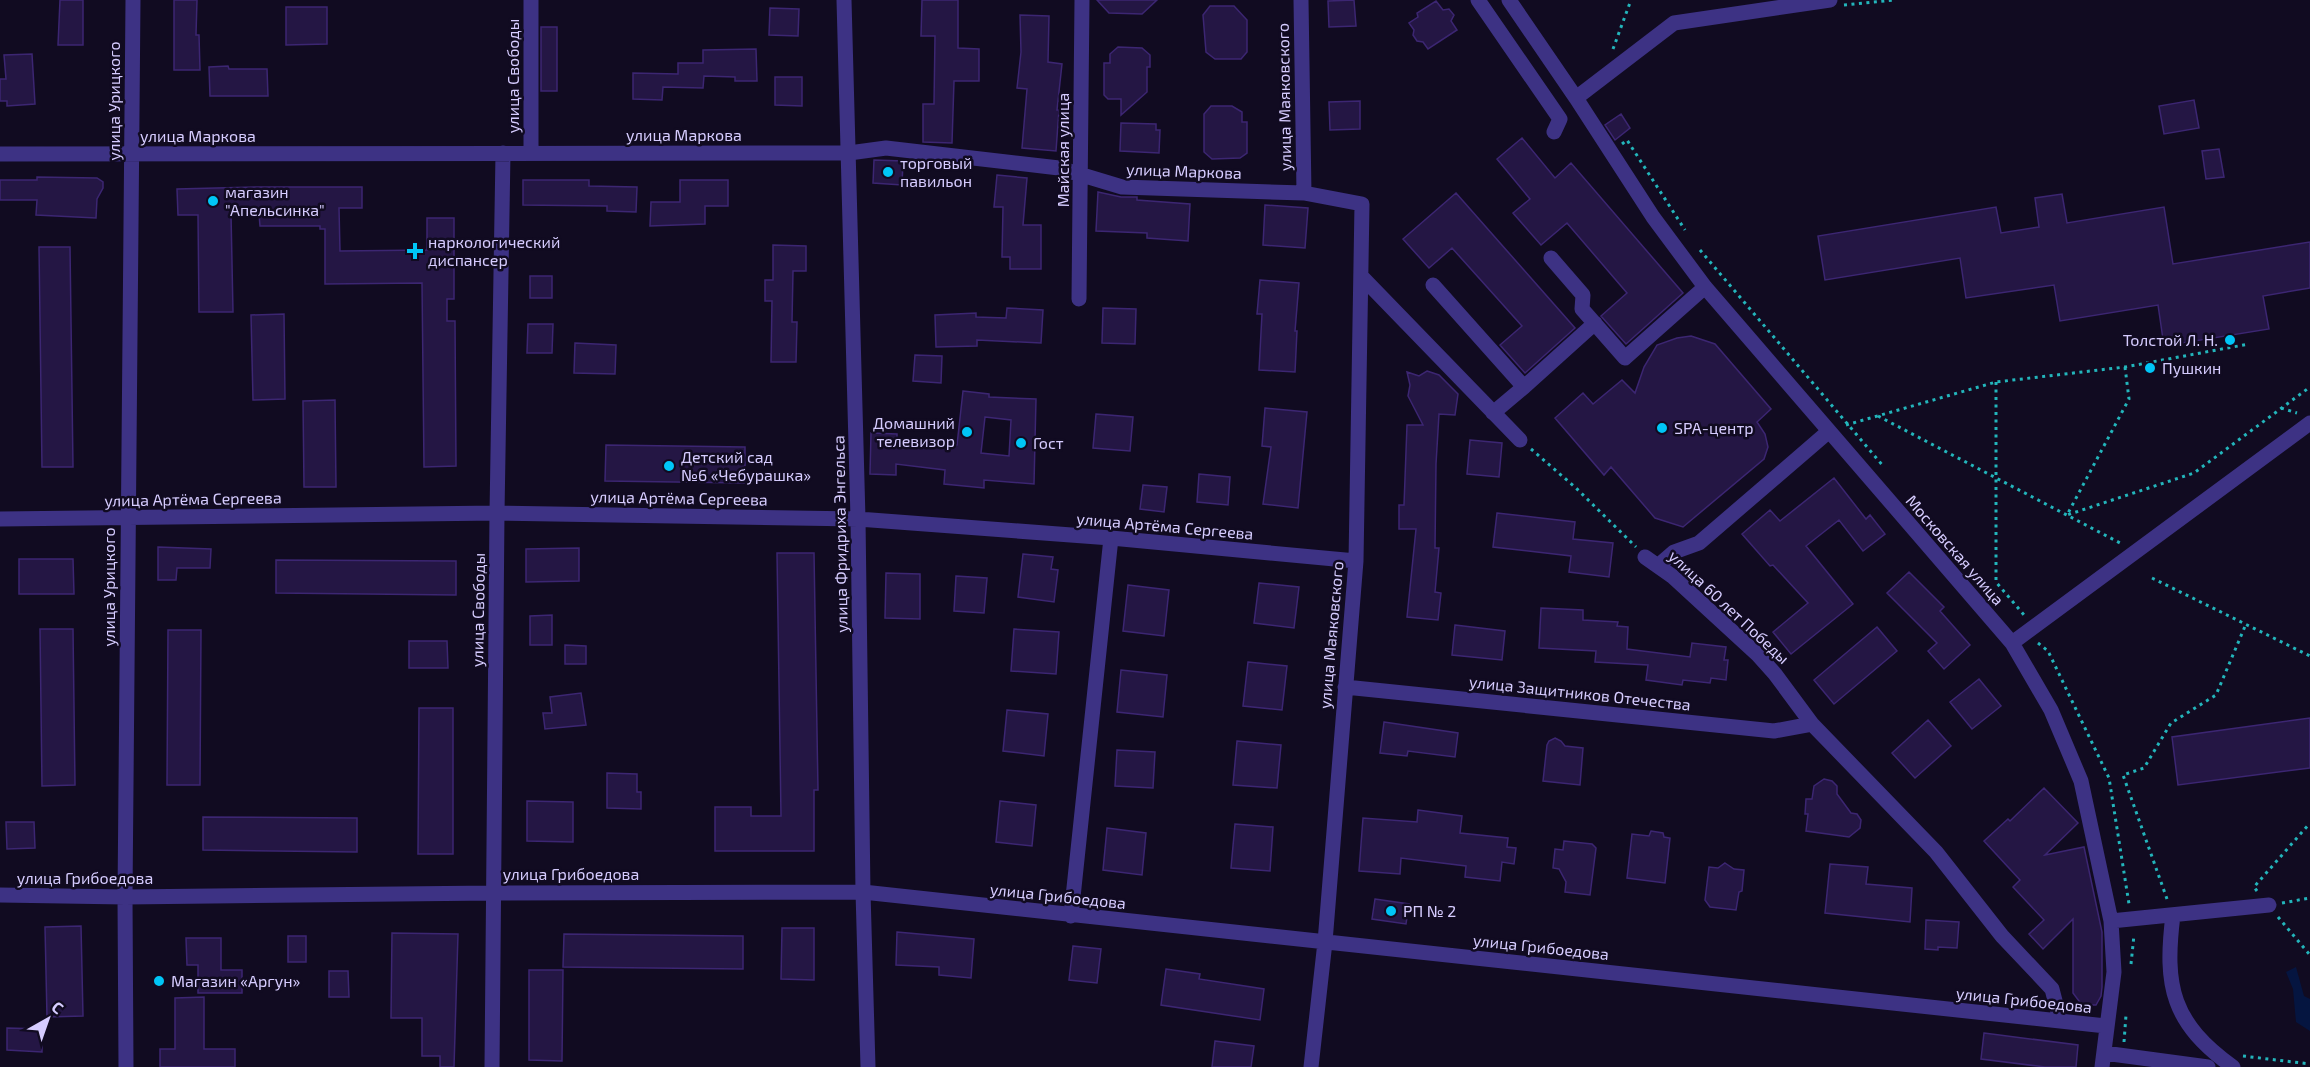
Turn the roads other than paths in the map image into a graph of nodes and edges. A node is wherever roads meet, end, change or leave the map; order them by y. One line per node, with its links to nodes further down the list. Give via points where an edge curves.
1 (133, 0): 15 (street, улица Урицкого)
2 (531, 0): 12 (street, улица Свободы)
3 (844, 0): 13 (street, улица Фридриха Энгельса)
4 (1082, 0): 16 (street, Майская улица)
5 (1301, 0): 17 (street, улица Маяковского)
6 (1478, 0): 10 (street, via 1560,119)
7 (1509, 0): 9 (street, Московская улица)
8 (1830, 0): 9 (street, via 1674,23)
9 (1576, 98): 22 (street, Московская улица, via 1653,217)
10 (1554, 132)
11 (503, 153): 12 (street, улица Маркова); 15 (street, улица Маркова); 30 (street, улица Свободы)
12 (531, 153): 13 (street, улица Маркова)
13 (849, 153): 16 (street, улица Маркова, via 886,148 1059,168); 33 (street, улица Фридриха Энгельса)
14 (0, 154): 15 (street, улица Маркова)
15 (132, 154): 31 (street, улица Урицкого)
16 (1081, 174): 17 (street, улица Маркова, via 1122,187); 23 (street, Майская улица)
17 (1304, 193): 18 (street, улица Маркова)
18 (1362, 204): 20 (street, улица Маяковского)
19 (1551, 258): 24 (street, via 1583,296 1582,309)
20 (1361, 276): 26 (street); 36 (street, улица Маяковского)
21 (1433, 285): 25 (street)
22 (1705, 287): 24 (street, via 1625,358); 28 (street, Московская улица)
23 (1079, 299)
24 (1595, 323): 25 (street)
25 (1524, 387): 26 (street)
26 (1493, 413): 29 (street)
27 (2310, 423): 38 (street)
28 (1828, 432): 37 (street, via 1699,543 1674,552); 38 (street, Московская улица)
29 (1520, 440)
30 (497, 513): 31 (street, улица Артёма Сергеева); 33 (street, улица Артёма Сергеева); 42 (street, улица Свободы)
31 (128, 518): 32 (street, улица Артёма Сергеева); 44 (street, улица Урицкого)
32 (0, 519)
33 (858, 519): 34 (street, улица Артёма Сергеева); 41 (street, улица Фридриха Энгельса)
34 (1111, 538): 36 (street, улица Артёма Сергеева); 47 (street)
35 (1645, 557): 37 (street, улица 60 лет Победы)
36 (1356, 561): 39 (street, улица Маяковского)
37 (1659, 565): 40 (street, улица 60 лет Победы, via 1764,661)
38 (2012, 643): 48 (street, Московская улица, via 2051,710 2081,781)
39 (1345, 687): 40 (street, улица Защитников Отечества, via 1774,731); 49 (street, улица Маяковского)
40 (1812, 724): 50 (street, улица 60 лет Победы, via 1936,852 2002,936 2052,989)
41 (863, 892): 42 (street, улица Грибоедова); 47 (street, улица Грибоедова); 56 (street, улица Фридриха Энгельса)
42 (493, 893): 44 (street, улица Грибоедова); 55 (street, улица Свободы)
43 (0, 895): 44 (street, улица Грибоедова)
44 (125, 897): 54 (street, улица Урицкого)
45 (2269, 905): 46 (street)
46 (2173, 915): 48 (street); 53 (street, via 2168,951 2171,985 2180,1012 2211,1051)
47 (1071, 916): 49 (street, улица Грибоедова)
48 (2111, 921): 51 (street, Московская улица, via 2114,972)
49 (1325, 942): 50 (street, улица Грибоедова); 57 (street, улица Маяковского)
50 (2060, 1020): 51 (street, улица Грибоедова)
51 (2106, 1026): 52 (street, Московская улица)
52 (2103, 1060): 58 (street)
53 (2228, 1063)
54 (126, 1067)
55 (492, 1067)
56 (868, 1067)
57 (1311, 1067)
58 (2208, 1067)

